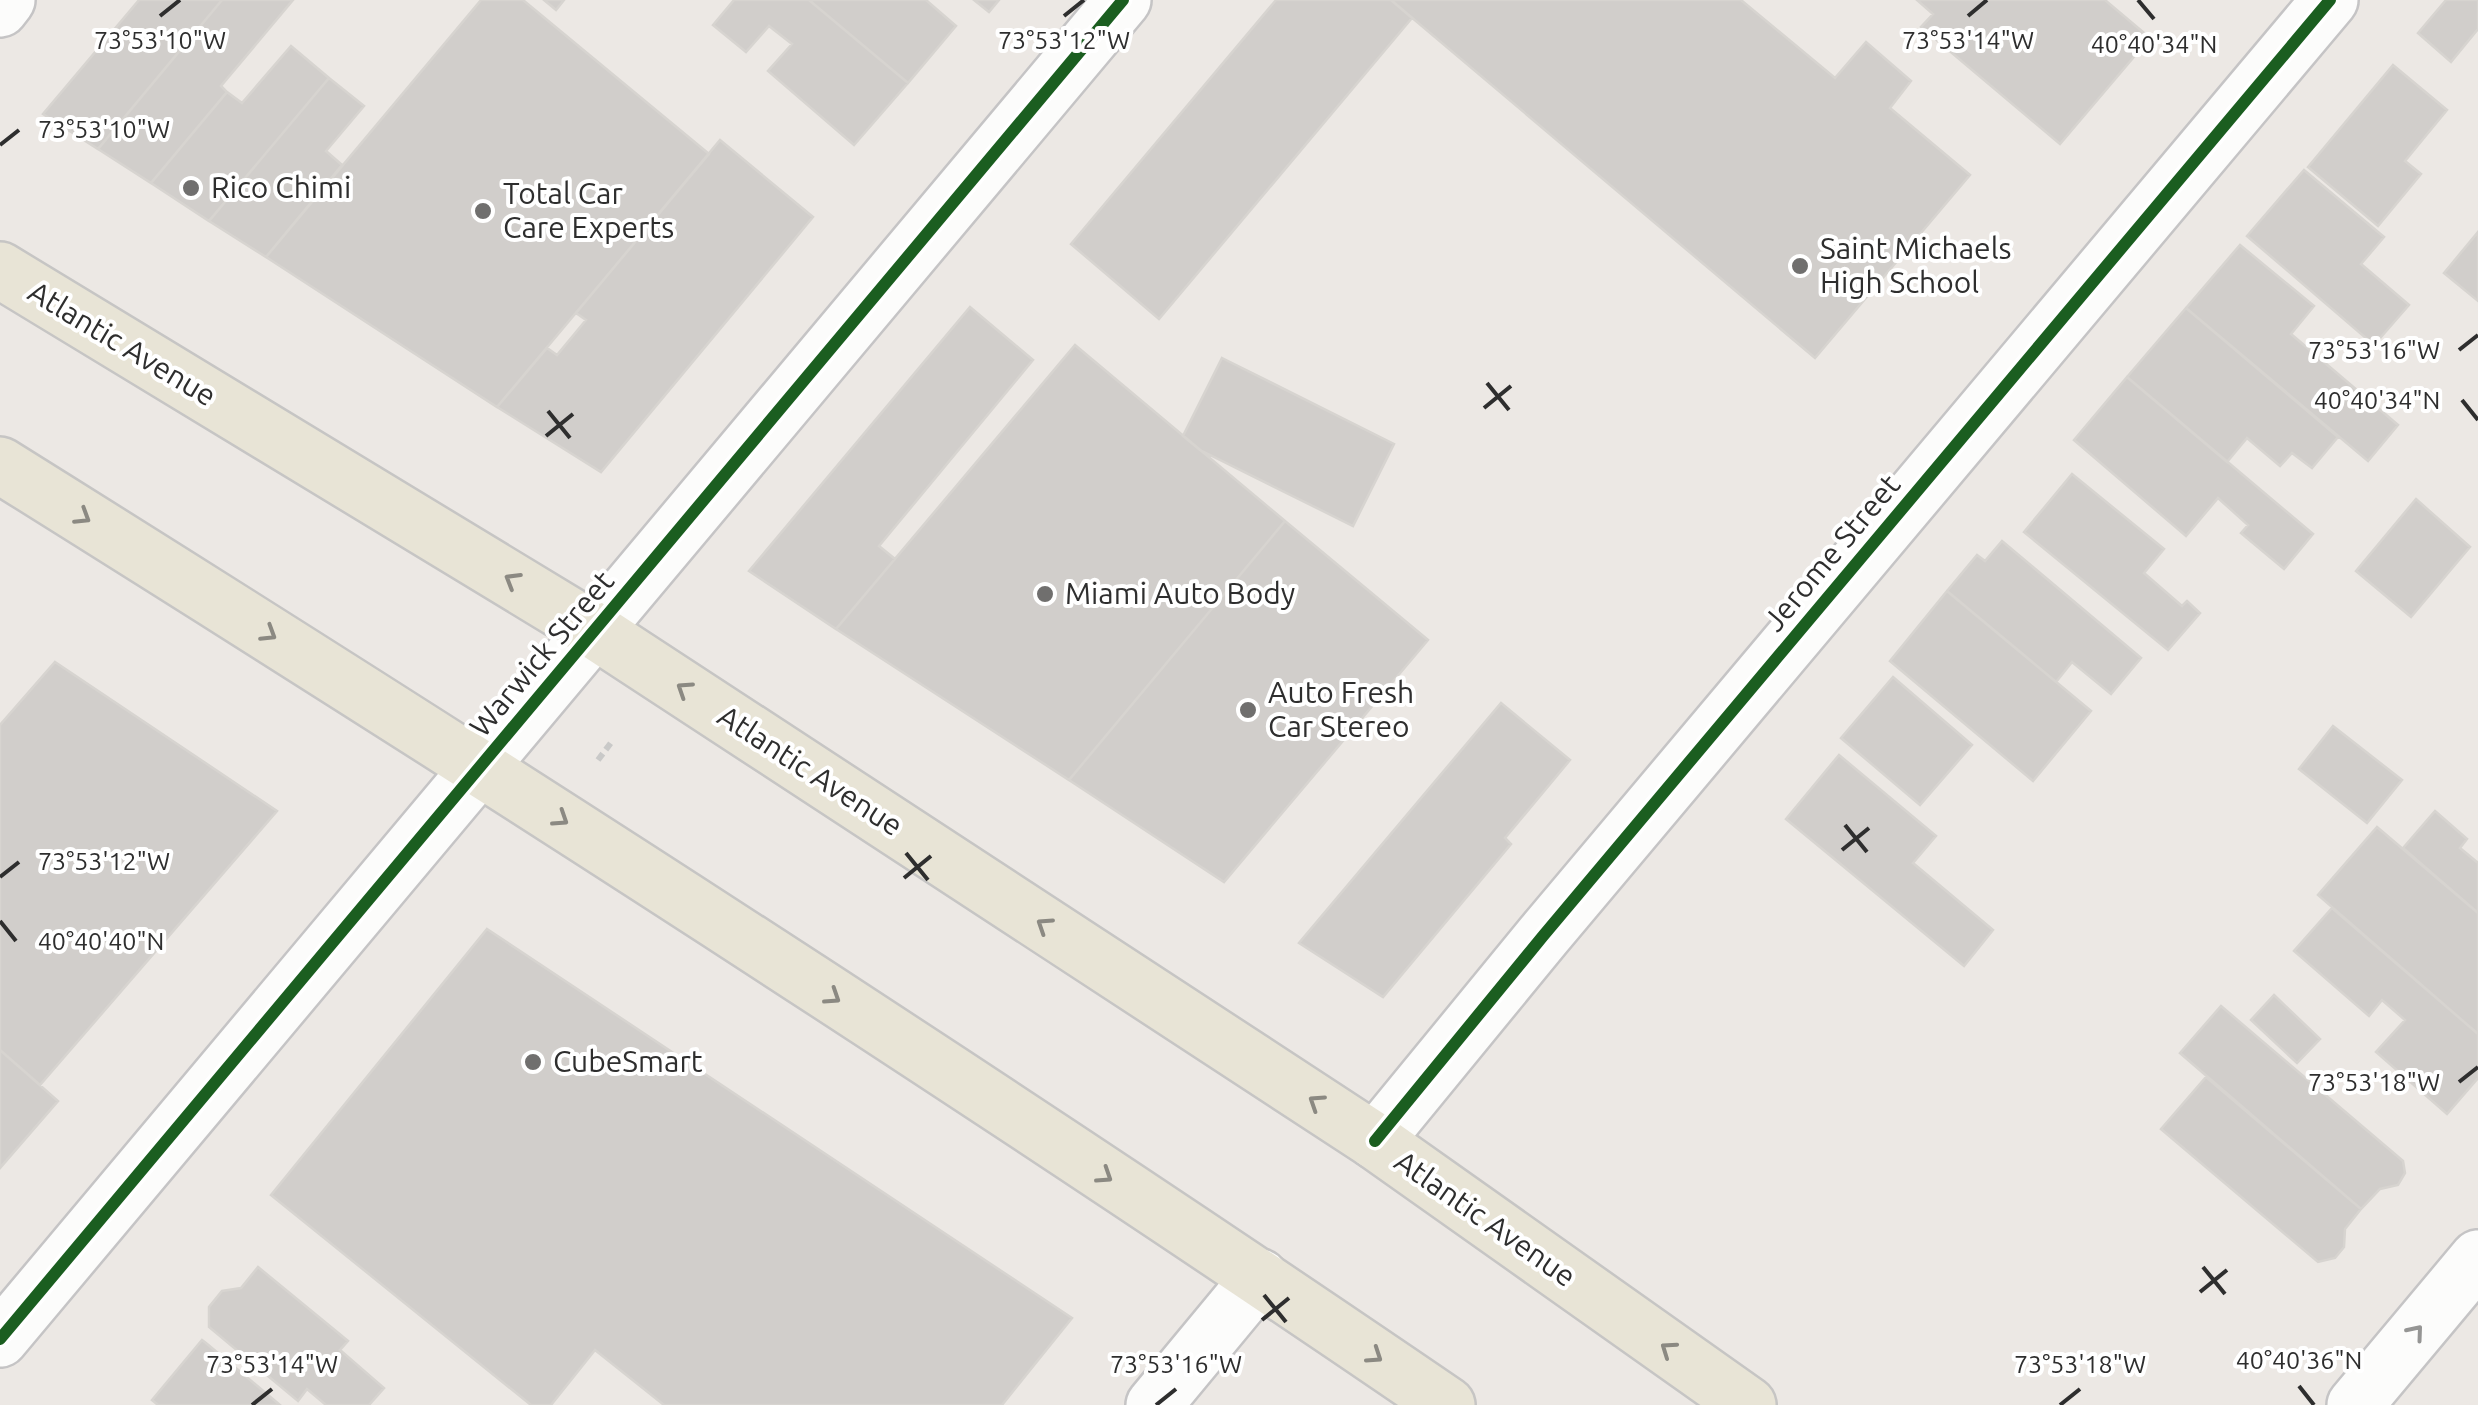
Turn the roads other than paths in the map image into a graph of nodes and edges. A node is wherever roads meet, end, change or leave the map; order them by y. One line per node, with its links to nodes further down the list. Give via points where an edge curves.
1 (8, 0): 4 (street)
2 (1123, 0): 7 (street, Warwick Street)
3 (2330, 0): 9 (street, Jerome Street)
4 (0, 9)
5 (0, 270): 7 (main road, Atlantic Avenue, one-way to 5)
6 (0, 465): 8 (main road, one-way to 8)
7 (595, 631): 8 (street, Warwick Street); 9 (main road, Atlantic Avenue, one-way to 7)
8 (480, 766): 11 (main road, one-way to 11); 12 (street, Warwick Street)
9 (1375, 1141): 15 (main road, Atlantic Avenue, one-way to 9)
10 (2478, 1258): 16 (street, one-way to 10)
11 (1260, 1278): 13 (street); 14 (main road, one-way to 14)
12 (0, 1340)
13 (1154, 1405)
14 (1447, 1405)
15 (1748, 1405)
16 (2354, 1405)

